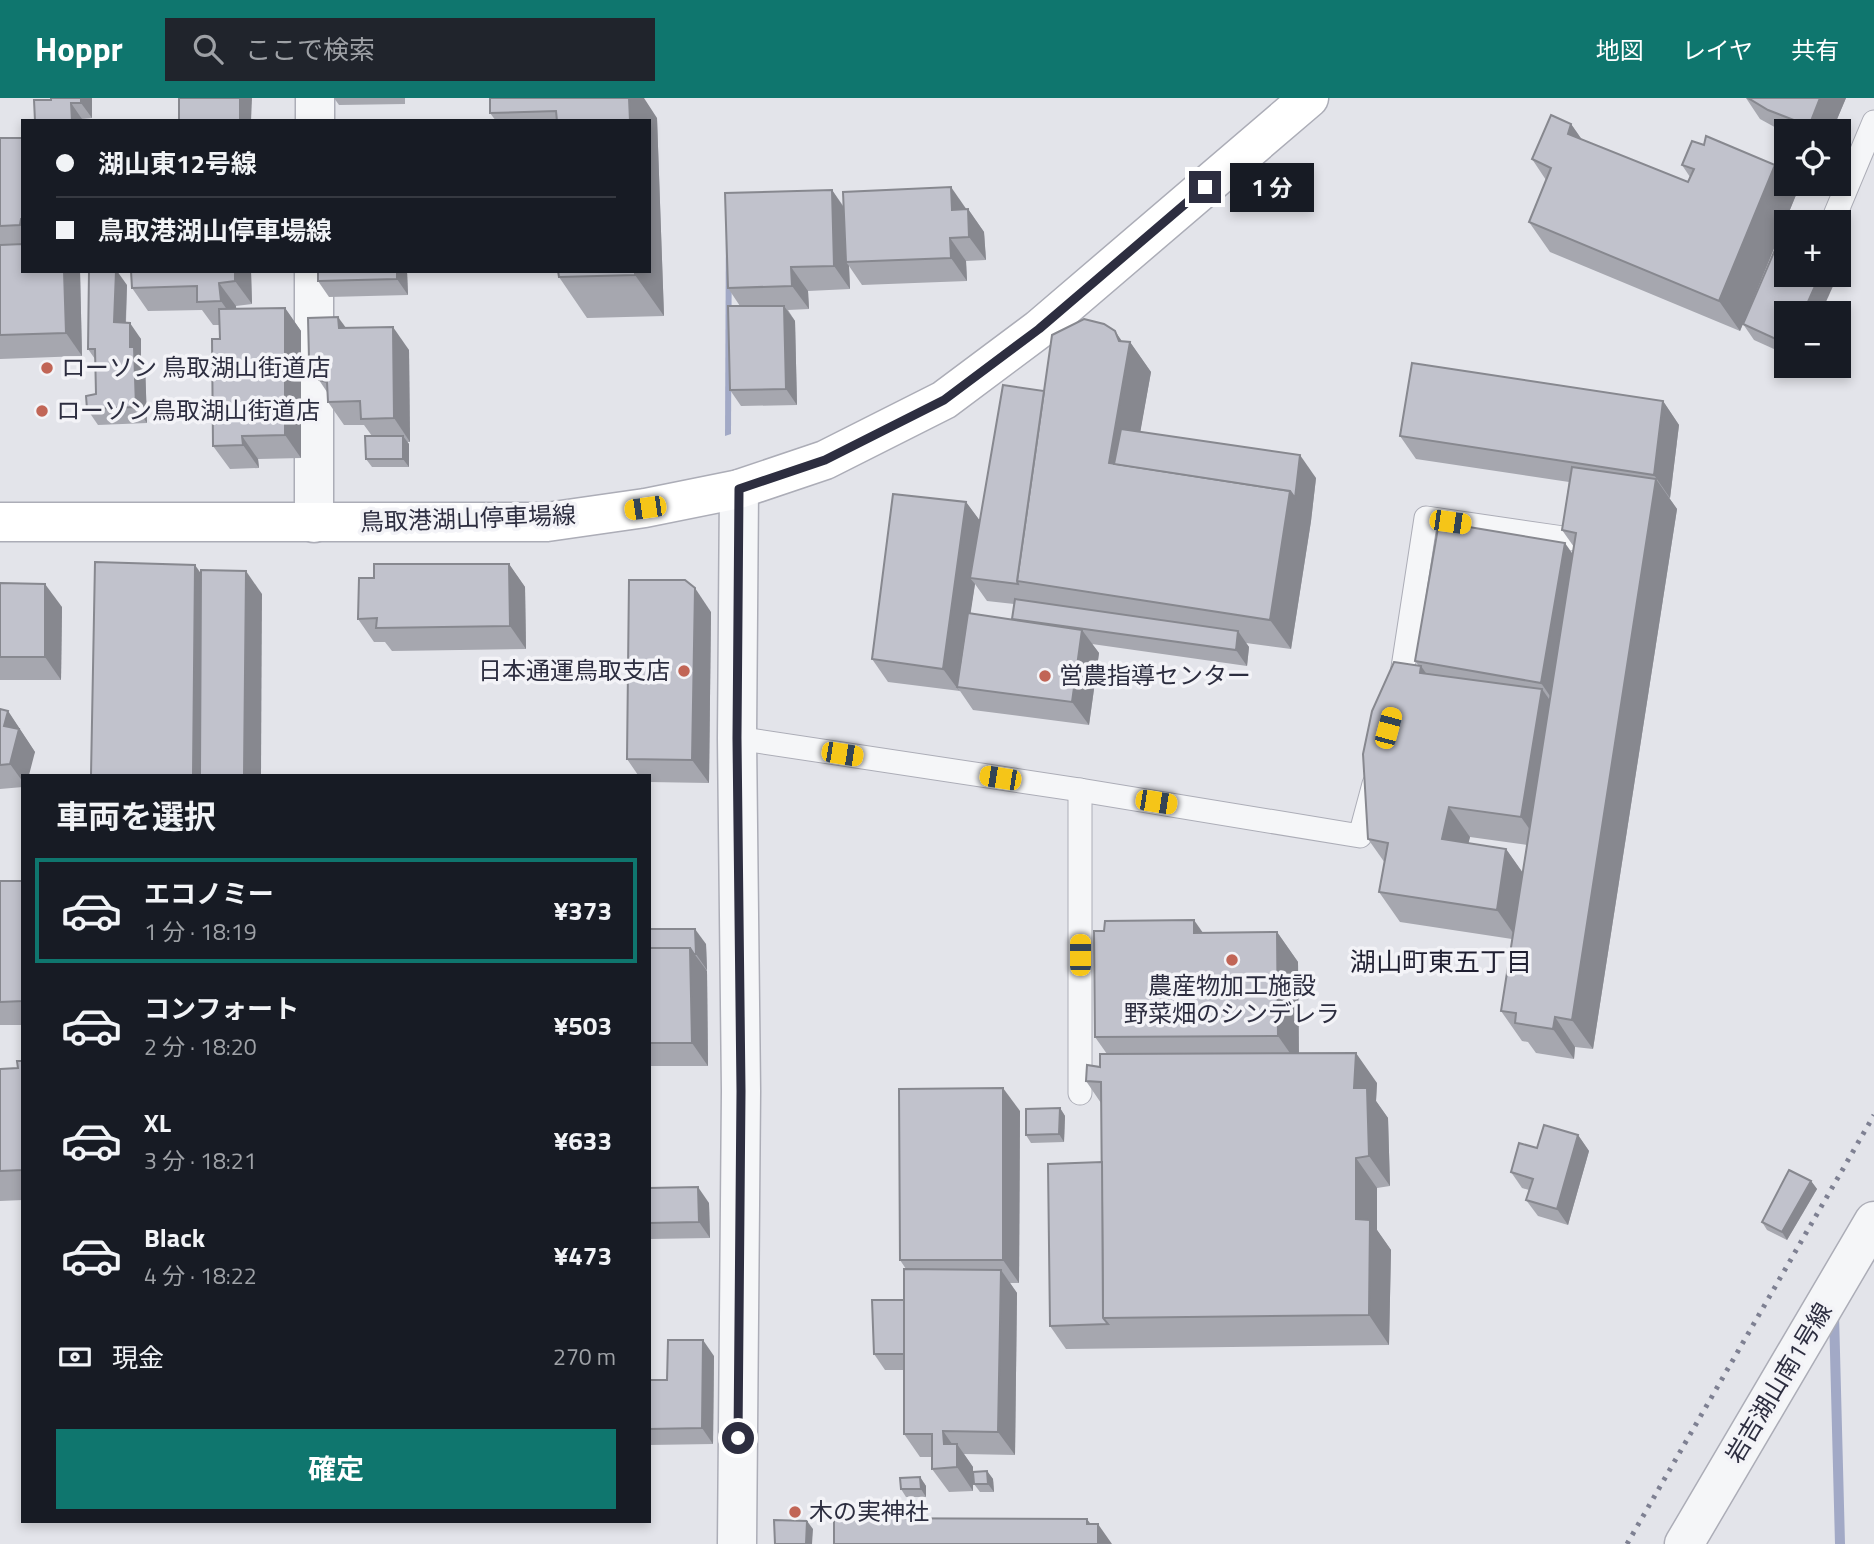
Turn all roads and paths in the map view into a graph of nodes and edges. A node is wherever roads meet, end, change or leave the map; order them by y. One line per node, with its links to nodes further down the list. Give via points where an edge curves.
1 (315, 98): 3 (street)
2 (1309, 98): 7 (main road, 鳥取港湖山停車場線, via 1039,329 944,400 825,460)
3 (315, 119)
4 (1874, 122): 5 (lane)
5 (1837, 210)
6 (314, 273): 9 (street)
7 (739, 489): 9 (main road, 鳥取港湖山停車場線, via 547,522); 12 (street)
8 (0, 522): 9 (main road, 鳥取港湖山停車場線)
9 (314, 523)
10 (1570, 539): 11 (lane, via 1426,518)
11 (1392, 715)
12 (737, 738): 14 (lane); 17 (street, via 741,1091)
13 (1378, 768): 14 (lane, via 1360,836)
14 (1080, 790): 15 (lane)
15 (1080, 1093)
16 (1874, 1221): 18 (street, 岩吉湖山南1号線)
17 (737, 1544)
18 (1684, 1544)

